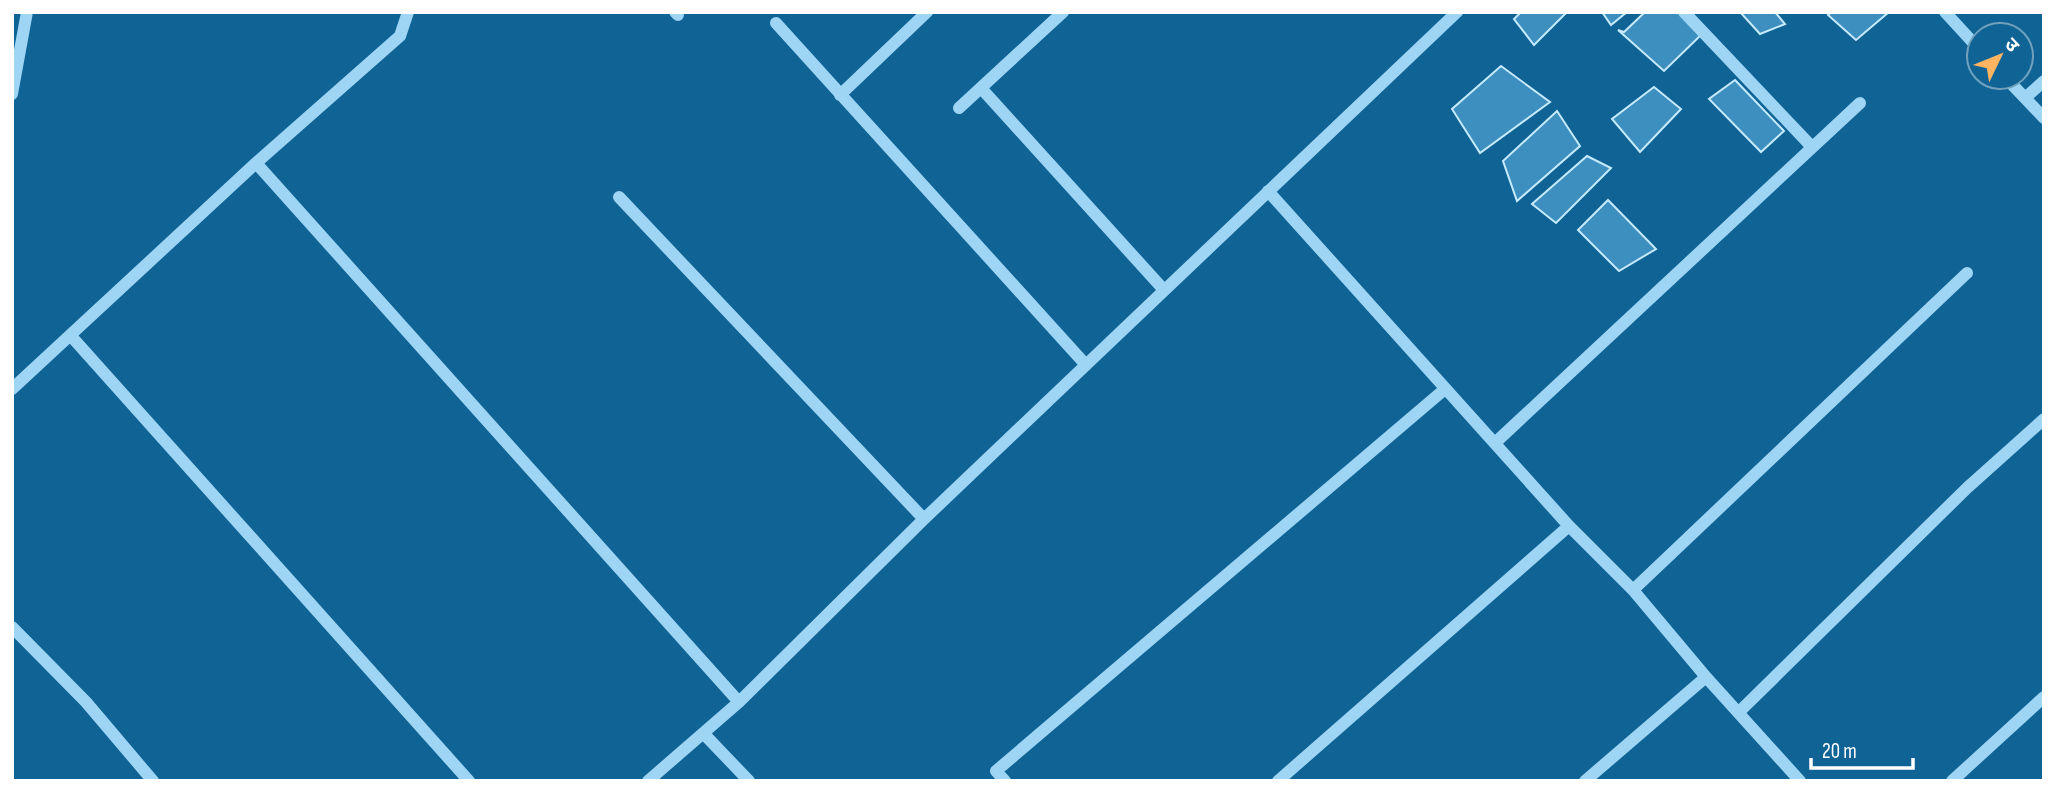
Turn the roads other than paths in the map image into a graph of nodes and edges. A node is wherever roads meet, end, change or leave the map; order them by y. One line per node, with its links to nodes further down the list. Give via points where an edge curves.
1 (27, 12): 13 (street)
2 (408, 12): 20 (street, via 400,36)
3 (927, 12): 14 (street)
4 (1063, 12): 11 (street)
5 (1457, 12): 21 (street)
6 (1684, 12): 19 (street)
7 (1945, 12): 9 (street)
8 (776, 23): 14 (street)
9 (1965, 34)
10 (2044, 81): 15 (street)
11 (981, 88): 17 (street); 24 (street)
12 (2018, 91): 15 (street)
13 (12, 94)
14 (840, 95): 26 (street)
15 (2025, 98): 18 (street)
16 (1860, 103): 19 (street)
17 (959, 108)
18 (2044, 118)
19 (1812, 147): 30 (street)
20 (256, 163): 25 (street); 37 (street)
21 (1268, 191): 24 (street); 28 (street)
22 (619, 197): 31 (street)
23 (1967, 274): 33 (street)
24 (1164, 290): 26 (street)
25 (71, 336): 27 (street); 41 (street)
26 (1086, 365): 31 (street)
27 (12, 389)
28 (1445, 389): 30 (street); 44 (street, via 996,771)
29 (2044, 419): 38 (street, via 1967,488)
30 (1496, 442): 32 (street)
31 (924, 519): 37 (street)
32 (1569, 526): 33 (street); 45 (street)
33 (1633, 590): 35 (street)
34 (12, 627): 40 (street, via 86,702)
35 (1706, 677): 38 (street); 46 (street)
36 (2044, 696): 48 (street)
37 (739, 702): 39 (street)
38 (1740, 712): 47 (street)
39 (704, 734): 42 (street); 43 (street)
40 (153, 781)
41 (469, 781)
42 (648, 781)
43 (749, 781)
44 (1005, 781)
45 (1278, 781)
46 (1585, 781)
47 (1800, 781)
48 (1952, 781)

